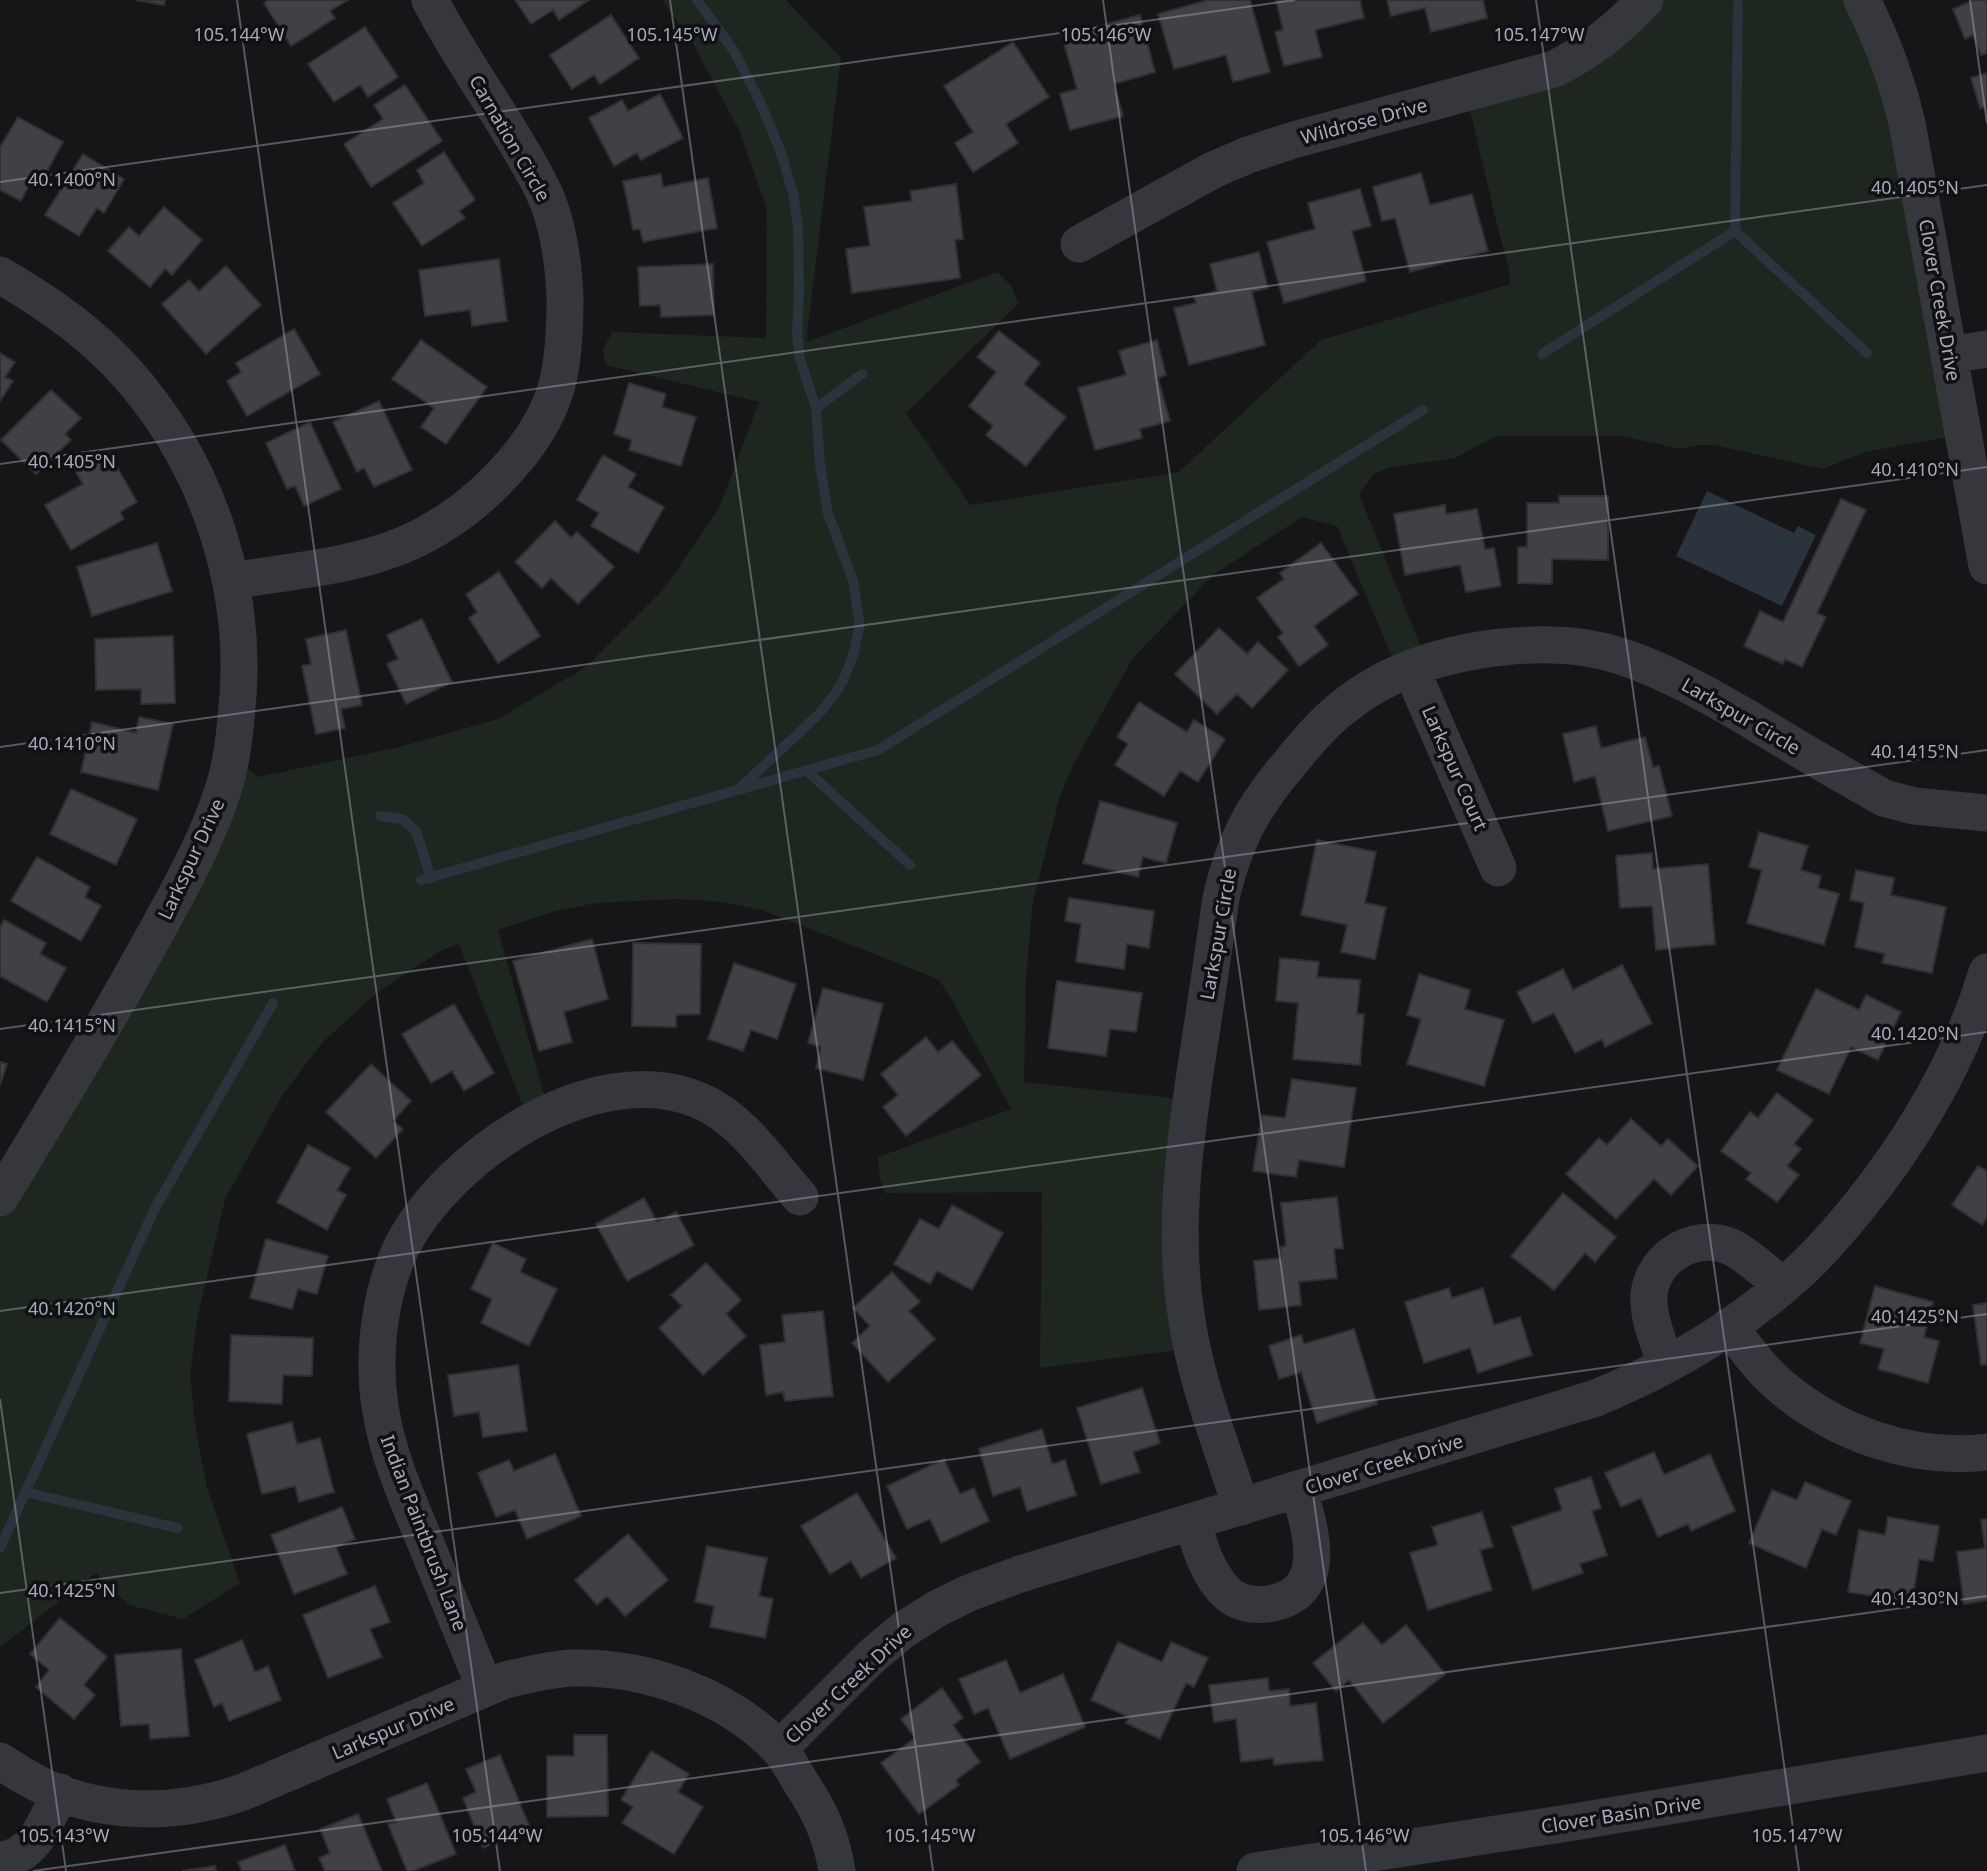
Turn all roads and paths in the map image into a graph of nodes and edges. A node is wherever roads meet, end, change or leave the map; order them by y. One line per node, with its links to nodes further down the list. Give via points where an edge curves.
1 (430, 0): 9 (street, Carnation Circle, via 531,167 558,233 564,267 565,342 553,396 530,440 509,466 467,507 435,529 358,559)
2 (1645, 0): 4 (street, Wildrose Drive, via 1594,47 1554,69 1248,155)
3 (1862, 0): 7 (street, Clover Creek Drive, via 1903,104)
4 (1079, 244)
5 (0, 275): 9 (street, Larkspur Drive, via 81,330 122,368 153,406 196,477)
6 (1987, 349): 7 (street)
7 (1950, 355): 8 (street, Clover Creek Drive)
8 (1987, 566)
9 (232, 581): 15 (street, Larkspur Drive, via 239,631 238,707 225,783 213,817 131,979)
10 (1411, 668): 11 (street, Larkspur Circle, via 1463,653 1521,645 1568,646 1613,654 1709,695 1884,798 1914,806); 12 (street, Larkspur Court); 21 (street, Larkspur Circle, via 1341,708 1273,783 1239,840 1221,898 1185,1143 1180,1236 1192,1348)
11 (1987, 813)
12 (1498, 869)
13 (1987, 972): 16 (street, Clover Creek Drive, via 1953,1062 1902,1149 1833,1237)
14 (800, 1197): 23 (street, Indian Paintbrush Lane, via 736,1124 711,1106 661,1091 626,1091 564,1106 508,1135 437,1195 412,1230 397,1258 383,1303 377,1362 381,1420 398,1475)
15 (0, 1198)
16 (1783, 1286): 17 (street, Clover Creek Drive); 18 (street, via 1723,1244 1703,1242 1676,1251 1657,1271 1649,1295)
17 (1729, 1326): 18 (street, Clover Creek Drive); 19 (street, via 1777,1383 1842,1426 1921,1451)
18 (1666, 1366): 20 (street, Clover Creek Drive, via 1571,1406)
19 (1987, 1452)
20 (1299, 1490): 21 (street, Clover Creek Drive); 22 (street, via 1310,1528 1310,1570 1299,1591 1271,1603 1246,1603 1227,1593 1209,1568)
21 (1241, 1507): 22 (street, Clover Creek Drive)
22 (1192, 1522): 24 (street, Clover Creek Drive, via 1020,1574 937,1608 887,1642)
23 (485, 1688): 24 (street, Larkspur Drive, via 527,1674 562,1669 636,1674 706,1697); 27 (street, Larkspur Drive, via 211,1802 123,1808)
24 (779, 1749): 29 (street, Clover Creek Drive, via 819,1810)
25 (1987, 1753): 30 (street, Clover Basin Drive)
26 (0, 1761): 27 (street, Larkspur Drive)
27 (60, 1792): 28 (street, via 30,1847)
28 (0, 1860)
29 (837, 1871)
30 (1255, 1871)

